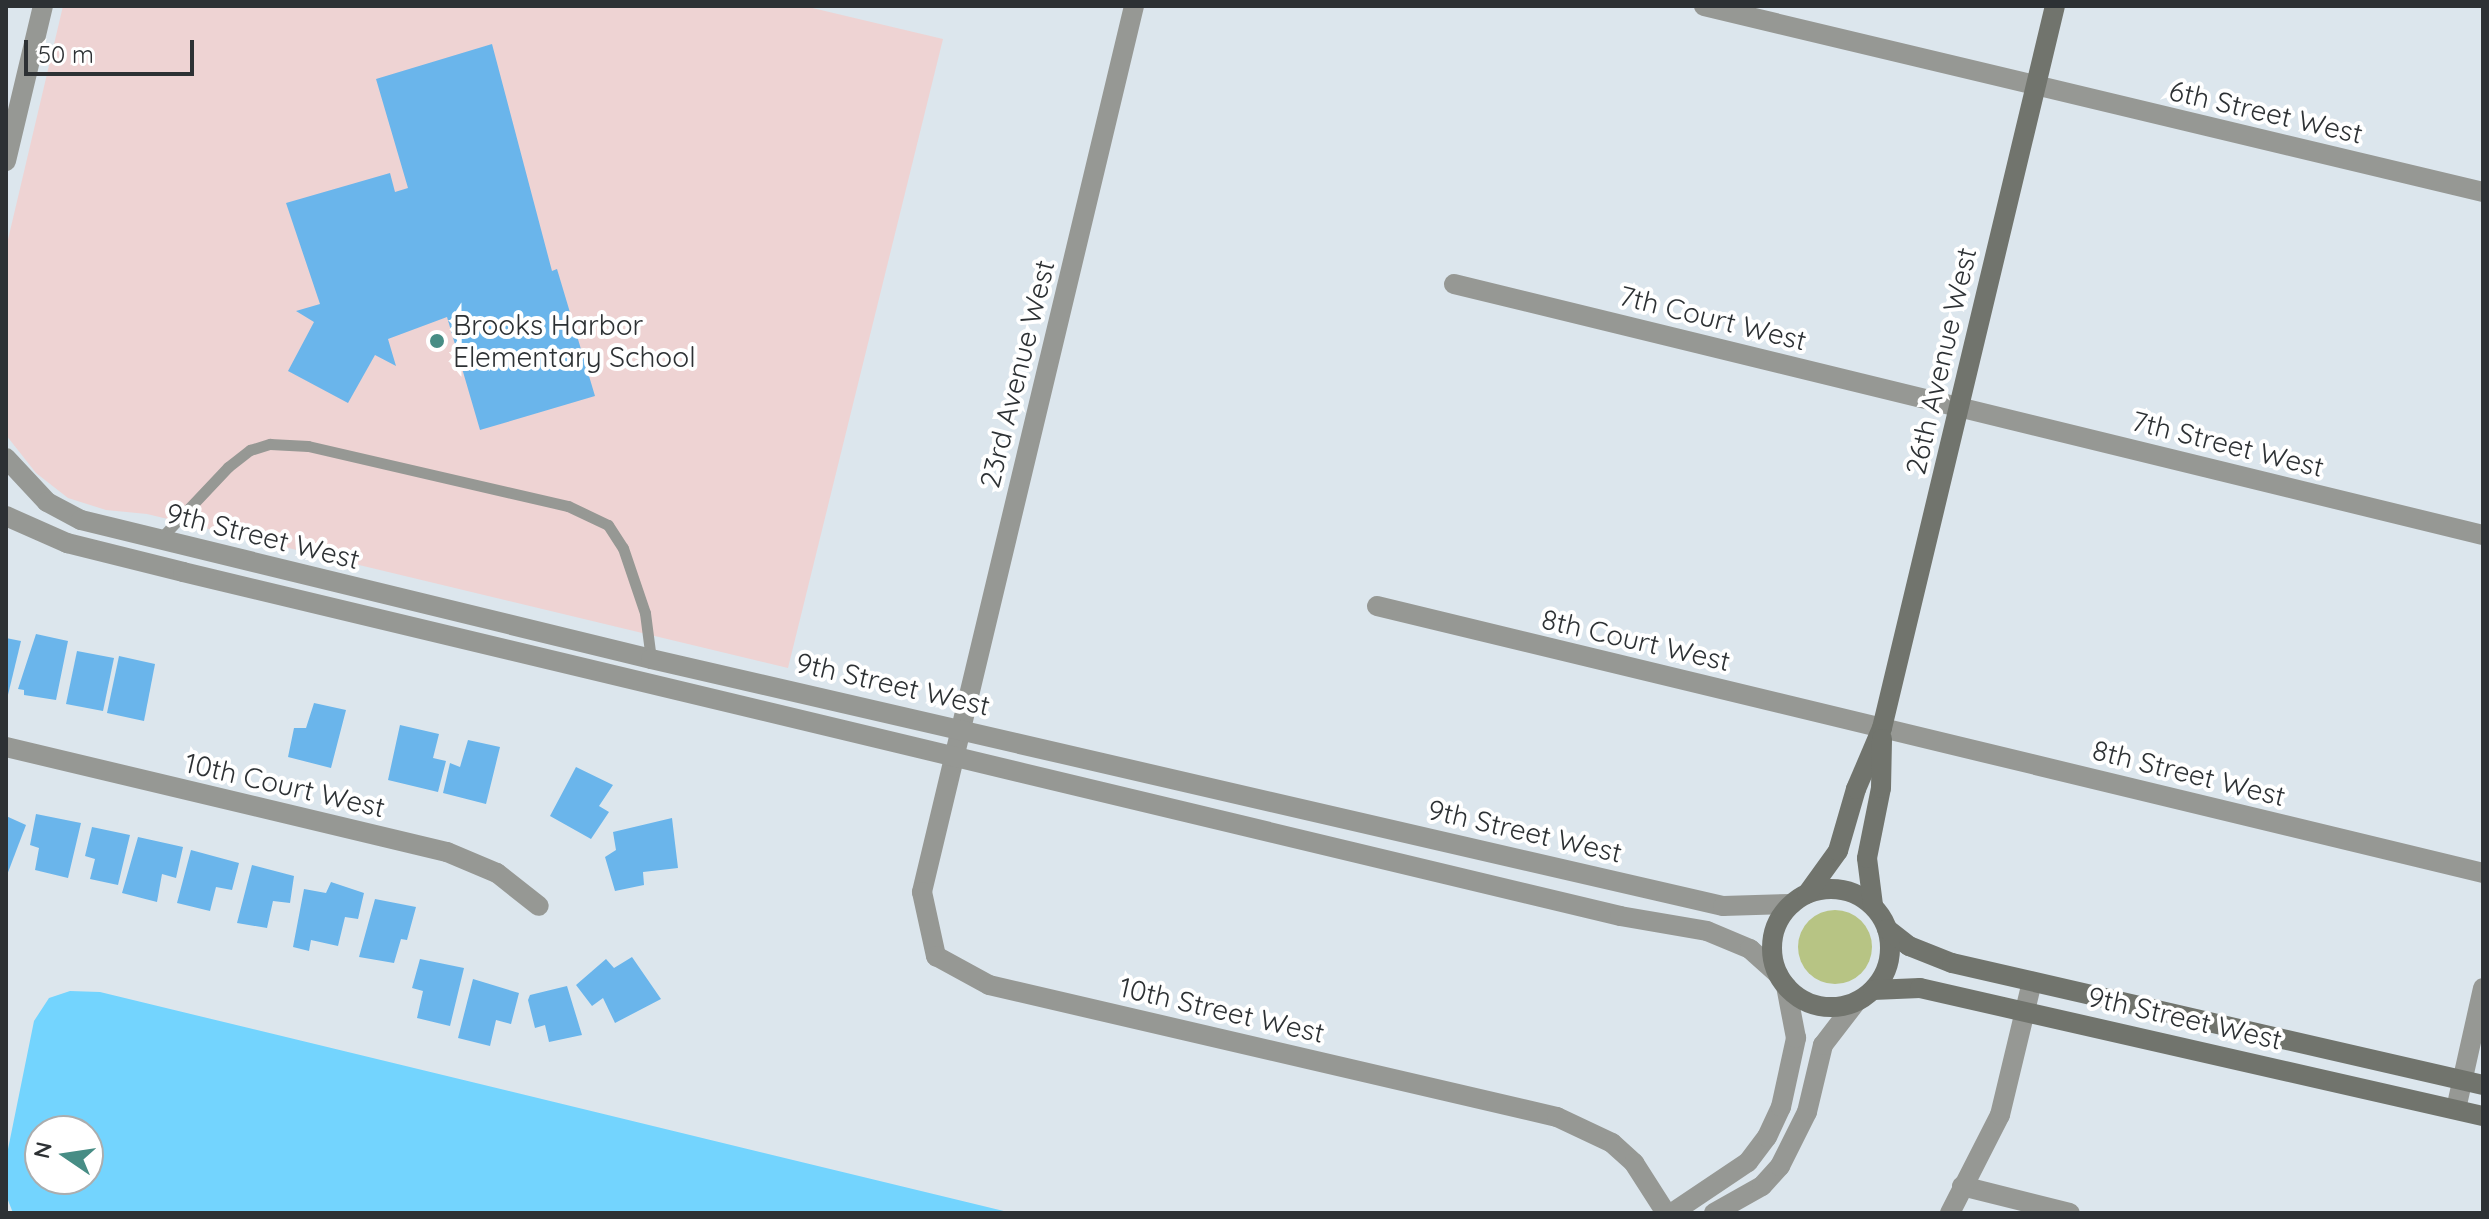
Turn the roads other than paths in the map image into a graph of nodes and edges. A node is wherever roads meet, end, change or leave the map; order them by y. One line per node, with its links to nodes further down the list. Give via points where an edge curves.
1 (43, 6): 6 (street)
2 (1134, 6): 16 (street, 23rd Avenue West)
3 (1704, 6): 5 (street, 6th Street West)
4 (2055, 6): 5 (street, 26th Avenue West)
5 (2036, 87): 7 (street, 6th Street West); 9 (street, 26th Avenue West)
6 (6, 161)
7 (2483, 192)
8 (1454, 284): 9 (street, 7th Court West)
9 (1959, 407): 12 (street, 7th Street West); 17 (street, 26th Avenue West)
10 (6, 458): 13 (street, 9th Street West, via 60,512)
11 (6, 516): 19 (street, 9th Street West, via 67,543)
12 (2483, 535)
13 (160, 539): 15 (street, 9th Street West); 15 (lane, via 228,467 250,450 270,444 308,446 568,506 608,525 623,548 645,613)
14 (1377, 606): 17 (street, 8th Court West)
15 (651, 659): 16 (street, 9th Street West)
16 (960, 727): 19 (street, 23rd Avenue West); 21 (street, 9th Street West, via 1723,906)
17 (1882, 728): 20 (street, 8th Street West); 21 (street, 26th Avenue West, via 1838,851); 22 (street, 26th Avenue West, via 1881,788 1867,858)
18 (6, 747): 23 (street, 10th Court West, via 447,852 497,873)
19 (953, 755): 25 (street, 9th Street West, via 1620,916 1707,931 1750,949); 35 (street, 10th Street West, via 922,892 936,956 961,973 989,985 1557,1117 1612,1143 1634,1163)
20 (2483, 873)
21 (1799, 899): 22 (street, via 1841,889); 25 (street, via 1773,936)
22 (1873, 905): 24 (street)
23 (539, 906)
24 (1887, 929): 26 (street, 9th Street West, via 1927,955); 28 (street, via 1889,961)
25 (1782, 980): 28 (street, via 1811,1003 1842,1006); 35 (street, via 1796,1038 1781,1107 1767,1137 1748,1162)
26 (2032, 982): 29 (street); 30 (street, 9th Street West)
27 (2483, 988): 30 (street)
28 (1865, 996): 29 (street, 9th Street West, via 1920,988); 36 (street, via 1823,1045 1807,1112 1780,1166 1749,1195)
29 (2025, 1010): 32 (street, 9th Street West); 34 (street, via 2000,1115)
30 (2462, 1080): 31 (street, 9th Street West); 32 (street)
31 (2483, 1085)
32 (2456, 1109): 33 (street, 9th Street West)
33 (2483, 1116)
34 (1962, 1186): 37 (street); 38 (street)
35 (1669, 1213)
36 (1714, 1213)
37 (1950, 1213)
38 (2070, 1213)

